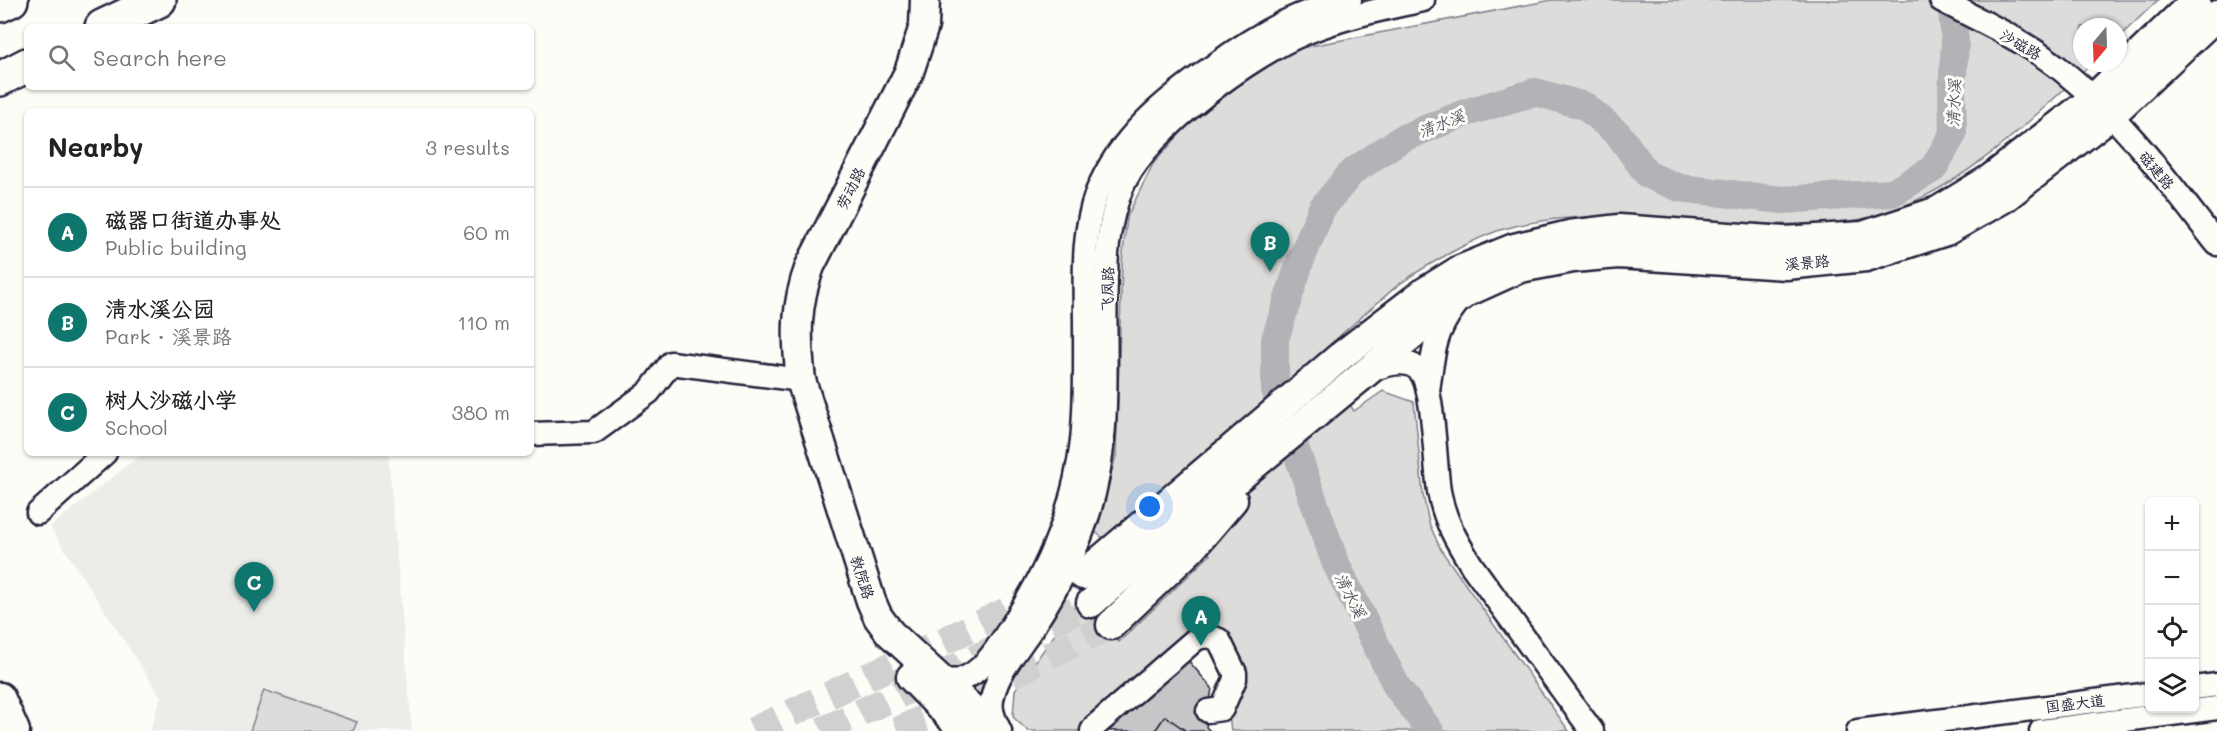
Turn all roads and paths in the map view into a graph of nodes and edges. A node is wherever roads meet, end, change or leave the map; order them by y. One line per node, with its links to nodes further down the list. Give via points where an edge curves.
1 (11, 0): 9 (highway)
2 (159, 0): 11 (highway)
3 (911, 0): 20 (main road, 劳动路, via 912,24 899,65 797,259 788,287 781,345)
4 (925, 0): 20 (main road, 劳动路, via 924,26 909,72 801,291)
5 (1350, 0): 29 (street, 飞凤路, via 1298,16 1235,50 1169,98 1125,143 1108,168 1089,220 1083,431 1066,513 1054,548 1024,608 988,660 959,680)
6 (1424, 0): 38 (street, 飞凤路, via 1305,33 1269,51 1184,114 1143,154 1126,180 1110,225 1107,255 1106,409 1097,481 1086,521 1059,582 993,694 991,707)
7 (1941, 0): 16 (street, 沙磁路, via 2032,49)
8 (2196, 0): 16 (main road, 溪景路)
9 (0, 5)
10 (2217, 15): 16 (main road, 溪景路)
11 (108, 24)
12 (24, 64): 14 (highway)
13 (24, 65): 15 (highway)
14 (0, 72)
15 (0, 80)
16 (2103, 107): 17 (street, 磁建路); 18 (main road, 溪景路, via 1995,204 1946,231 1866,257 1786,265 1618,254 1520,268); 25 (main road, 溪景路, via 1938,211 1863,236 1784,241 1618,229 1514,248 1460,270 1423,293 1341,356)
17 (2217, 244)
18 (1467, 292): 19 (main road, 溪景路); 21 (street, via 1444,320 1437,337)
19 (1362, 376): 21 (street, via 1389,363 1403,363 1422,374); 25 (main road, 溪景路)
20 (793, 379): 22 (street, via 671,363 650,392 594,432); 29 (main road, 教院路, via 878,617); 37 (main road, 教院路, via 862,622)
21 (1428, 391): 40 (street, via 1439,492 1455,540)
22 (534, 434)
23 (102, 456): 24 (street)
24 (38, 513)
25 (1177, 528): 26 (main road); 27 (main road); 28 (main road)
26 (1083, 575)
27 (1091, 603)
28 (1111, 625)
29 (941, 680): 38 (main road, 教院路)
30 (2217, 686): 31 (street)
31 (2199, 688)
32 (2145, 695): 41 (street, 国盛大道)
33 (0, 697): 36 (main road)
34 (2217, 708): 42 (street, 国盛大道)
35 (1208, 711): 39 (street, via 1222,709 1235,679 1234,668 1215,637 1197,638 1143,690)
36 (15, 731)
37 (964, 731)
38 (998, 731)
39 (1092, 731)
40 (1592, 731)
41 (1858, 731)
42 (2041, 731)

